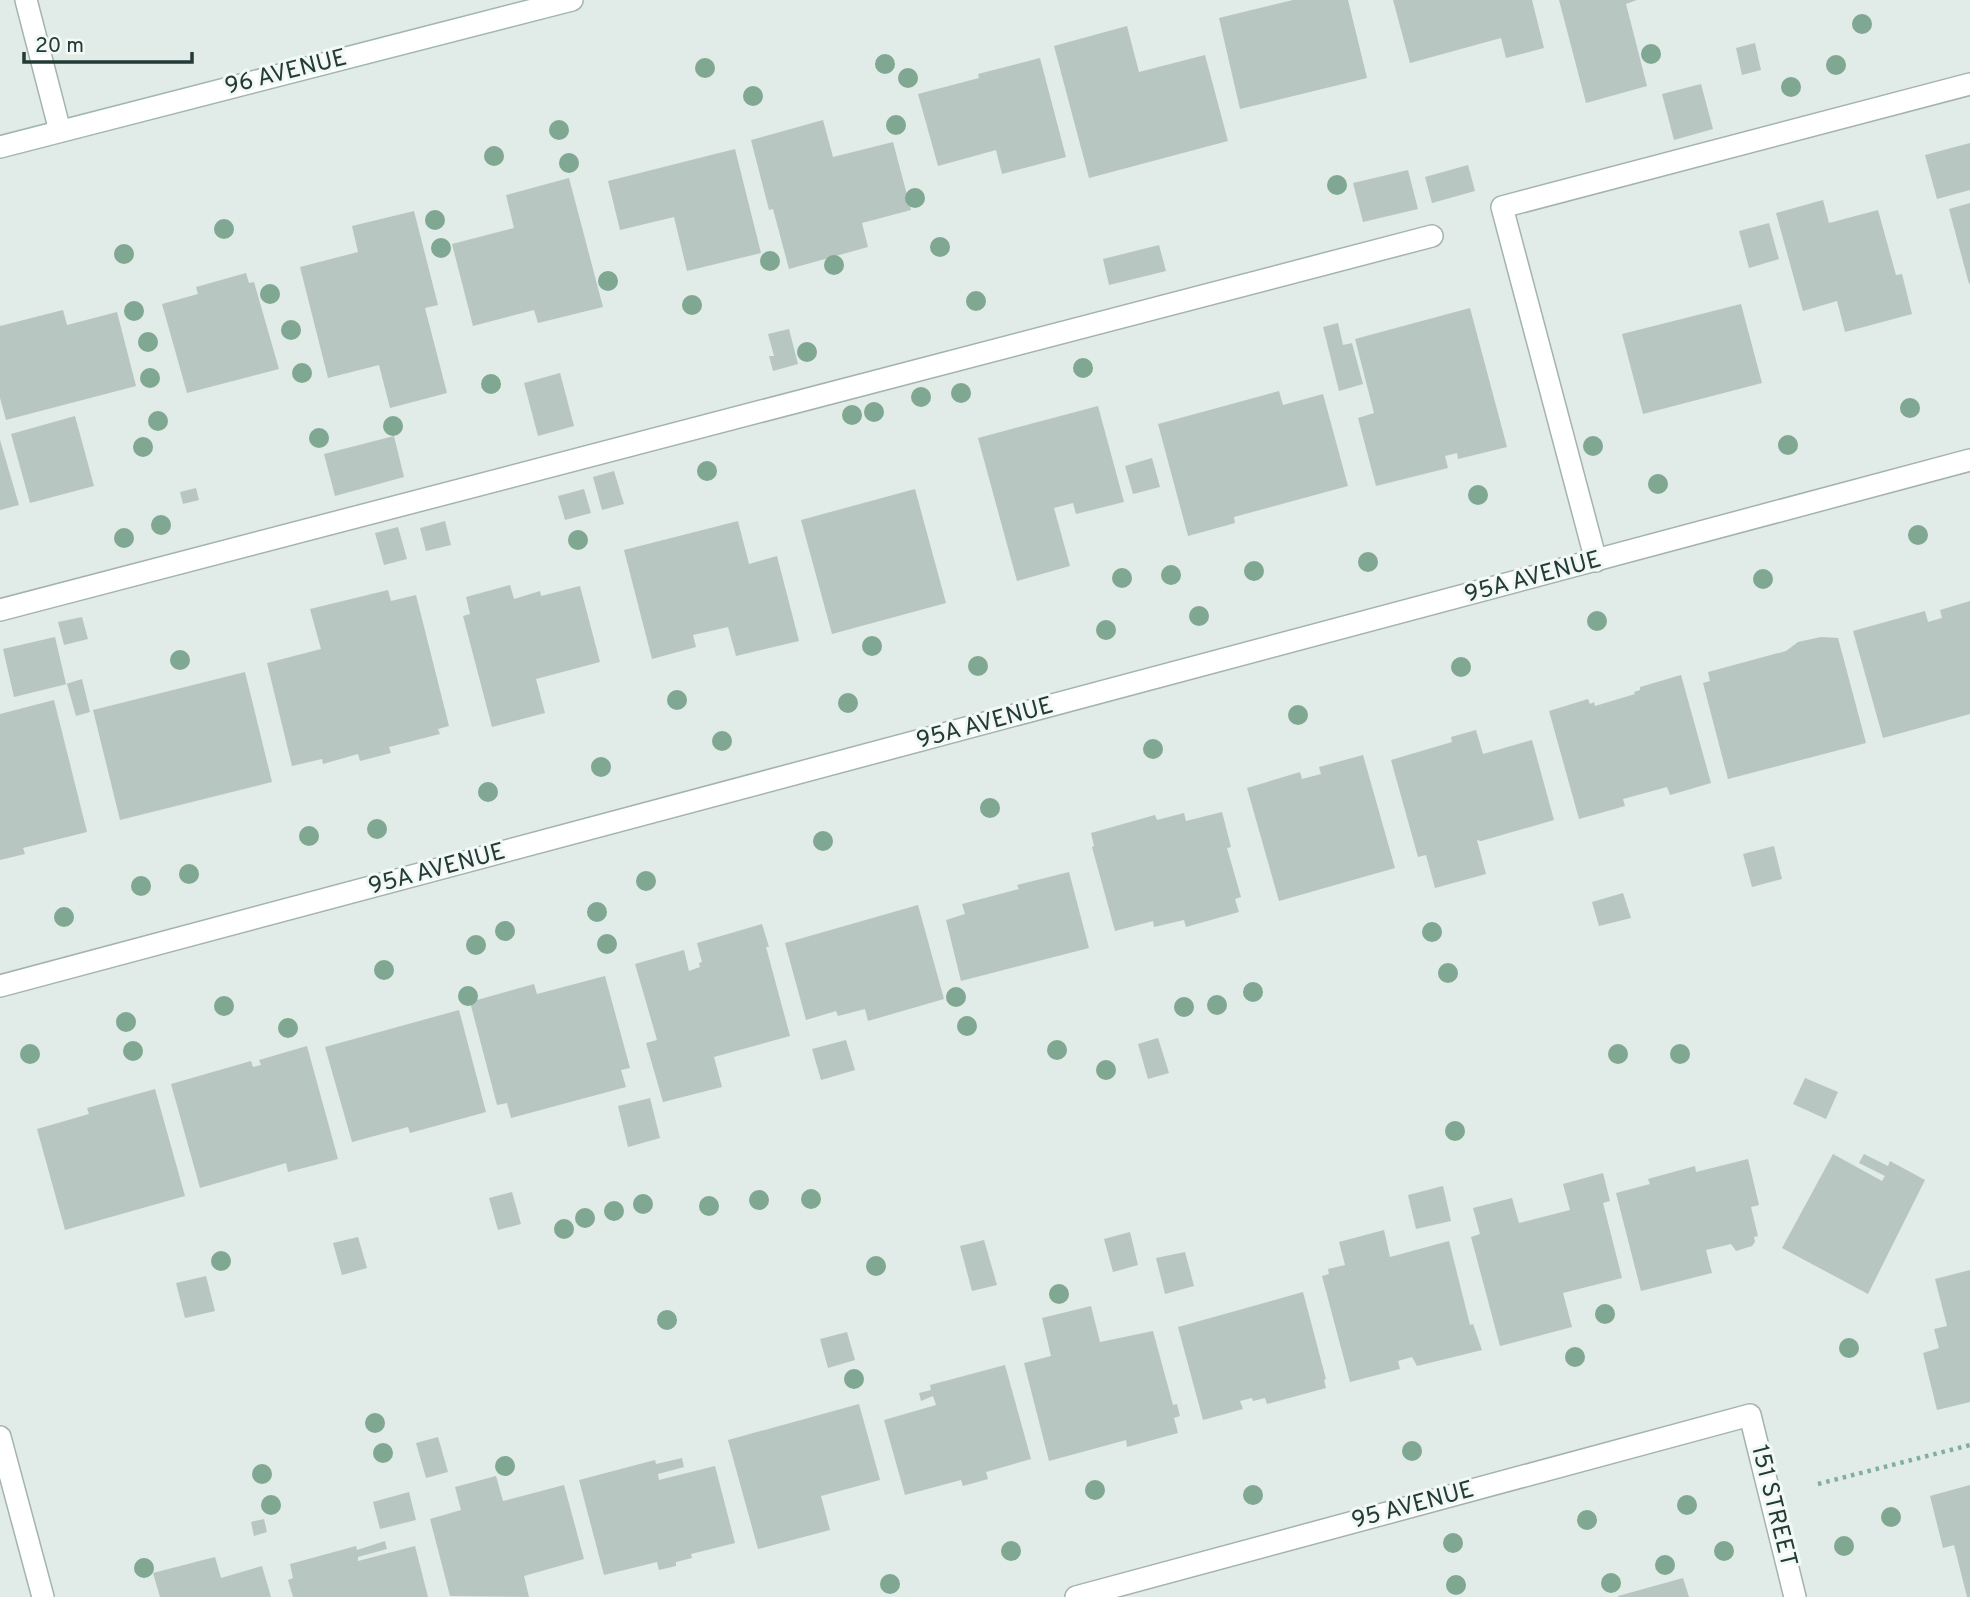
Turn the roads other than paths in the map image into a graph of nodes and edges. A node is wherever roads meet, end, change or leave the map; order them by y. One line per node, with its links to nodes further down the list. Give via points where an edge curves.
1 (26, 0): 4 (street)
2 (572, 0): 4 (street, 96 AVENUE)
3 (1970, 85): 8 (street, via 1502,207)
4 (60, 131): 5 (street, 96 AVENUE)
5 (0, 147)
6 (1432, 236): 9 (street)
7 (1970, 460): 8 (street, 95A AVENUE)
8 (1596, 561): 10 (street, 95A AVENUE)
9 (0, 610)
10 (0, 986)
11 (1750, 1415): 14 (street, 95 AVENUE); 15 (street, 151 STREET)
12 (0, 1437): 13 (street)
13 (43, 1597)
14 (1076, 1597)
15 (1795, 1597)

